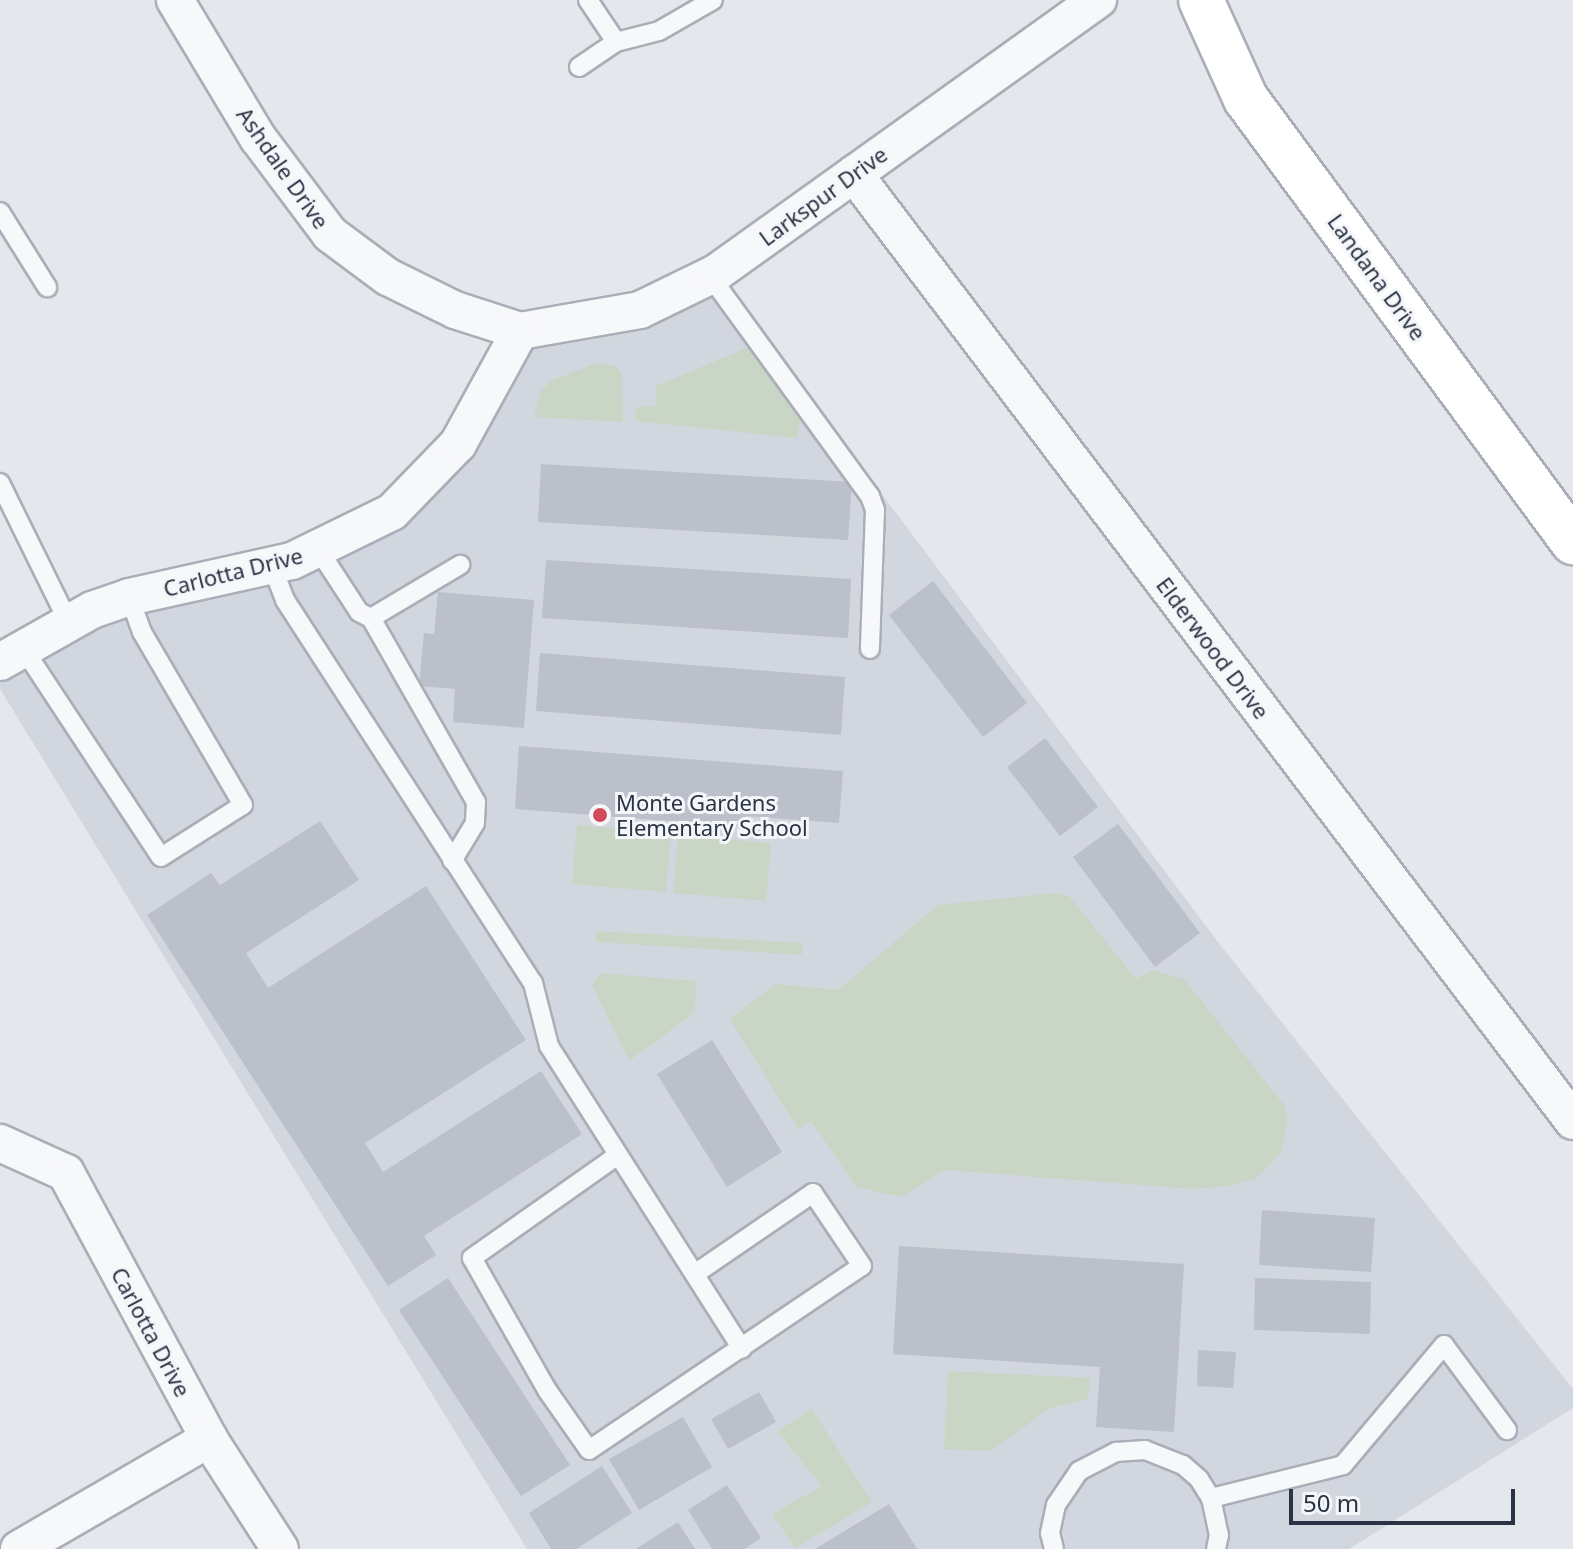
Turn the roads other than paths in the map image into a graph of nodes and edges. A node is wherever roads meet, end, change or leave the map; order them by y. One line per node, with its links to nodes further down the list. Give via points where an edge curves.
1 (175, 0): 12 (street, Ashdale Drive, via 258,138 330,234 388,277 455,310)
2 (588, 0): 6 (lane)
3 (713, 0): 6 (lane, via 659,31)
4 (1098, 0): 8 (street, Larkspur Drive)
5 (1201, 0): 14 (street, Landana Drive, via 1246,99)
6 (616, 42): 7 (lane)
7 (579, 67)
8 (854, 174): 10 (street, Larkspur Drive); 24 (street, Elderwood Drive)
9 (0, 212): 11 (lane)
10 (710, 276): 12 (street, Larkspur Drive, via 640,310); 21 (lane, via 870,496 875,510)
11 (47, 287)
12 (520, 331): 15 (street, Carlotta Drive, via 458,444 392,512)
13 (0, 483): 20 (lane)
14 (1573, 542)
15 (318, 549): 17 (street, Carlotta Drive); 19 (lane, via 359,612)
16 (460, 565): 19 (lane)
17 (272, 566): 18 (street, Carlotta Drive); 23 (lane, via 285,600)
18 (129, 597): 20 (street, Carlotta Drive); 22 (lane, via 142,632 243,805 161,857)
19 (371, 618): 23 (lane, via 476,802 475,823)
20 (69, 623): 22 (street, Carlotta Drive)
21 (870, 649)
22 (12, 655)
23 (452, 861): 26 (lane, via 533,983 549,1046)
24 (1573, 1121)
25 (0, 1143): 30 (street, Carlotta Drive, via 66,1173)
26 (618, 1155): 27 (lane); 28 (lane, via 472,1258 547,1390 589,1450)
27 (696, 1273): 28 (lane); 28 (lane, via 813,1193 862,1266)
28 (742, 1349)
29 (1507, 1430): 31 (lane, via 1444,1345 1343,1465)
30 (209, 1439): 32 (street); 33 (street, Carlotta Drive)
31 (1211, 1498): 34 (lane, via 1183,1465 1145,1450 1100,1457 1079,1471 1056,1505 1050,1533); 35 (lane, via 1219,1535)
32 (19, 1549)
33 (280, 1549)
34 (1054, 1549)
35 (1216, 1549)

